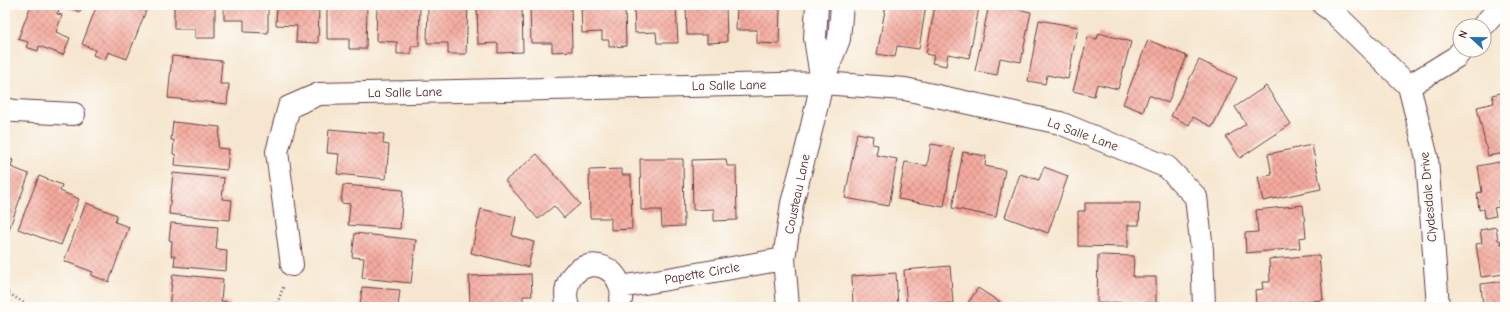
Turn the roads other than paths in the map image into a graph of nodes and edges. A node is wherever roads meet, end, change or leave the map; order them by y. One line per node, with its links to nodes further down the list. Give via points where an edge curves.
1 (817, 5): 7 (street, Cousteau Lane, via 815,38)
2 (842, 5): 7 (street, Cousteau Lane, via 839,40)
3 (1324, 5): 8 (street)
4 (1502, 5): 5 (street)
5 (1490, 18)
6 (1454, 58): 8 (street)
7 (822, 83): 11 (street, Cousteau Lane, via 792,203); 12 (street, La Salle Lane, via 319,94 289,107 277,152); 16 (street, La Salle Lane, via 905,89 1060,123 1168,167 1196,197 1202,250)
8 (1410, 86): 17 (street, Clydesdale Drive, via 1427,158)
9 (5, 109): 10 (street)
10 (74, 114)
11 (784, 259): 13 (street, Papette Circle); 15 (street, Cousteau Lane)
12 (292, 265)
13 (620, 297): 14 (street, Papette Circle, via 618,278 603,266 593,265 584,267 569,279 565,298)
14 (568, 307)
15 (788, 307)
16 (1204, 307)
17 (1438, 307)

